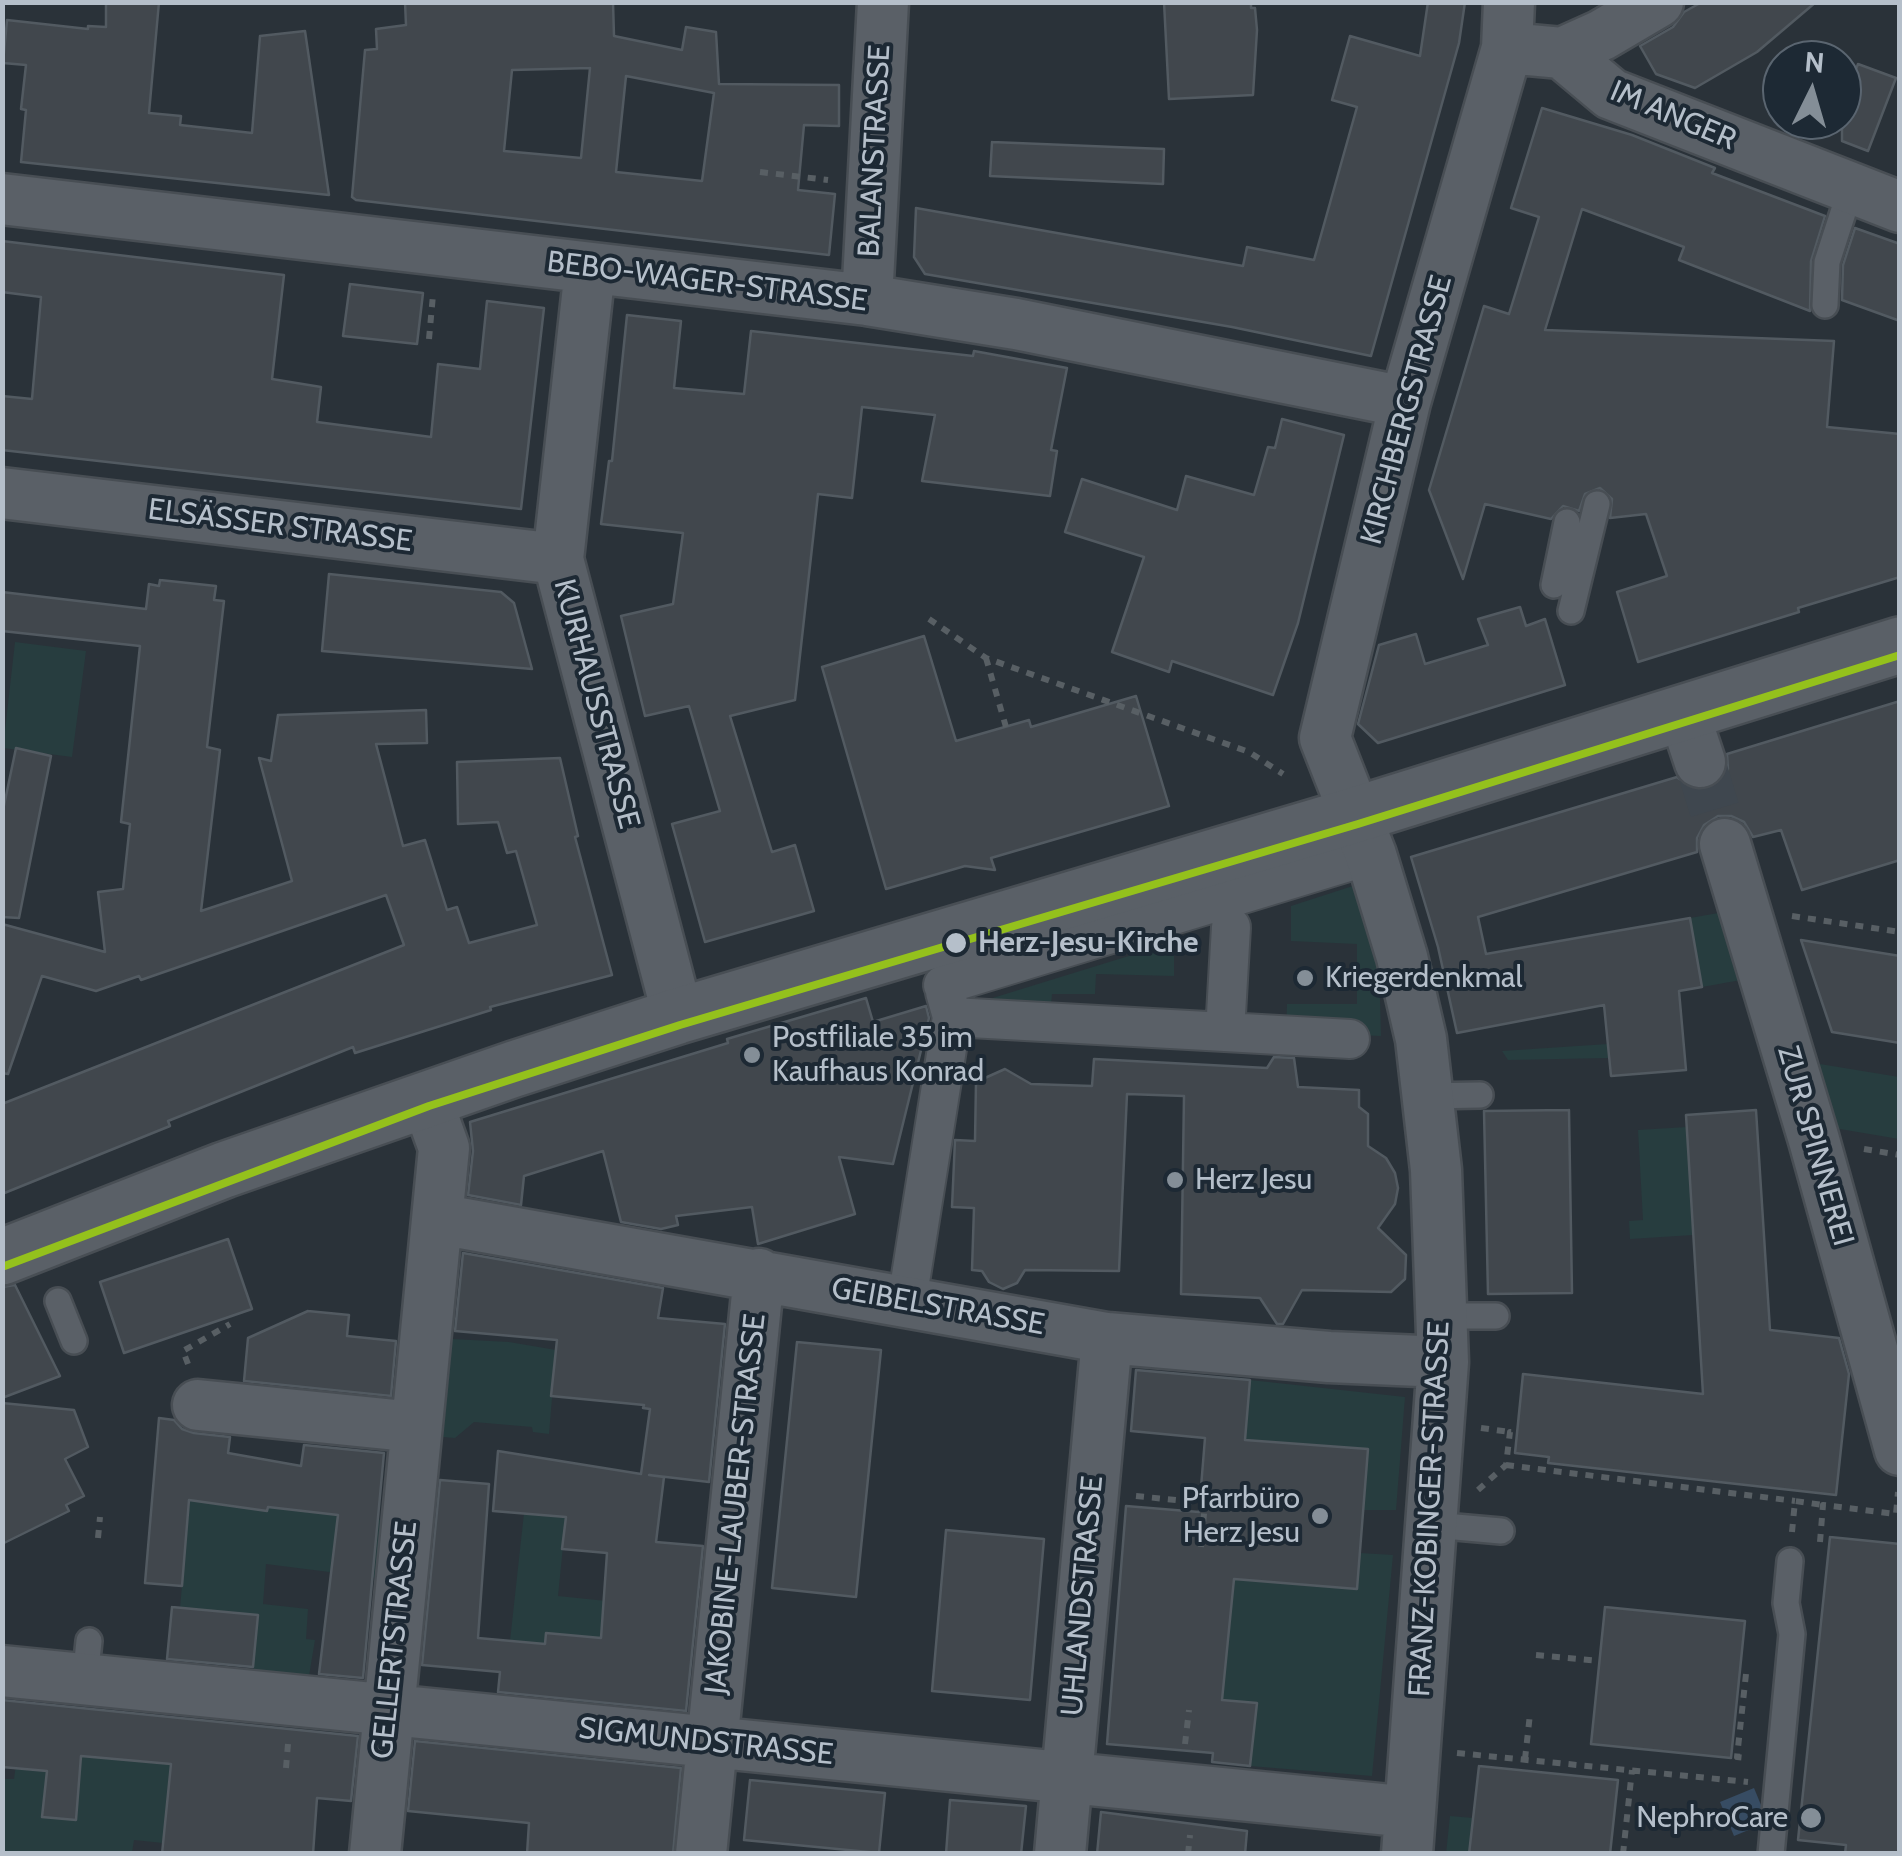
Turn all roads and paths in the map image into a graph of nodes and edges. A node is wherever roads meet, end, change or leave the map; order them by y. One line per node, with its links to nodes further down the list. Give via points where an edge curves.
1 (883, 2): 6 (street, BALANSTRASSE)
2 (1658, 2): 4 (street)
3 (1508, 26): 4 (street); 13 (street, KIRCHBERGSTRASSE)
4 (1562, 53): 7 (street, IM ANGER, via 1611,94)
5 (760, 172): 6 (path)
6 (873, 185): 11 (street, BALANSTRASSE)
7 (1851, 188): 9 (street, IM ANGER); 12 (lane, via 1827,262)
8 (2, 200): 10 (street, BEBO-WAGER-STRASSE)
9 (1900, 208)
10 (590, 269): 11 (street, BEBO-WAGER-STRASSE); 17 (street, KURHAUSSTRASSE)
11 (868, 300): 13 (street, BEBO-WAGER-STRASSE)
12 (1825, 305)
13 (1405, 402): 27 (street, KIRCHBERGSTRASSE, via 1325,738)
14 (2, 493): 17 (street, ELSÄSSER STRASSE)
15 (1597, 504): 19 (lane)
16 (1568, 522): 18 (lane)
17 (558, 559): 33 (street, KURHAUSSTRASSE)
18 (1554, 585)
19 (1571, 611)
20 (929, 619): 22 (path)
21 (1900, 646): 23 (street)
22 (986, 658): 24 (path); 26 (path, via 1249,752)
23 (1683, 711): 25 (street); 27 (street)
24 (1006, 727)
25 (1700, 762)
26 (1283, 774)
27 (1363, 835): 30 (street); 32 (street); 37 (street, FRANZ-KOBINGER-STRASSE, via 1402,957)
28 (1725, 844): 29 (street, ZUR SPINNEREI)
29 (1744, 908): 31 (path); 51 (street, ZUR SPINNEREI)
30 (1231, 915): 32 (street, via 1180,908); 34 (street)
31 (1900, 932)
32 (942, 981): 33 (street); 34 (street); 43 (street)
33 (678, 1016): 38 (street)
34 (1226, 1032): 35 (street)
35 (1350, 1039)
36 (1480, 1095): 37 (lane)
37 (1427, 1096): 46 (street, FRANZ-KOBINGER-STRASSE)
38 (426, 1098): 39 (street, GELLERTSTRASSE, via 444,1148); 40 (street)
39 (438, 1219): 41 (street, GEIBELSTRASSE); 49 (street, GELLERTSTRASSE)
40 (2, 1257)
41 (759, 1274): 43 (street, GEIBELSTRASSE); 70 (street, JAKOBINE-LAUBER-STRASSE)
42 (58, 1300): 47 (lane)
43 (907, 1301): 45 (street, GEIBELSTRASSE)
44 (1496, 1316): 46 (lane)
45 (1107, 1338): 46 (street, GEIBELSTRASSE, via 1329,1357); 54 (street, UHLANDSTRASSE)
46 (1442, 1340): 59 (street, FRANZ-KOBINGER-STRASSE)
47 (74, 1341)
48 (198, 1404): 49 (street)
49 (416, 1426): 68 (street, GELLERTSTRASSE)
50 (1493, 1430): 52 (path, via 1514,1432)
51 (1900, 1450)
52 (1506, 1466): 55 (path); 56 (path)
53 (1898, 1482): 57 (path, via 1896,1514)
54 (1092, 1491): 62 (path, via 1205,1502); 75 (street, UHLANDSTRASSE)
55 (1480, 1491)
56 (1795, 1501): 57 (path); 63 (path)
57 (1824, 1505): 63 (path, via 1818,1563)
58 (100, 1517): 61 (path)
59 (1432, 1525): 60 (lane); 71 (street, FRANZ-KOBINGER-STRASSE)
60 (1501, 1531)
61 (98, 1538)
62 (1201, 1547)
63 (1790, 1561): 76 (lane, via 1786,1603 1792,1634)
64 (1536, 1655): 65 (path)
65 (1600, 1662)
66 (2, 1671): 68 (street, SIGMUNDSTRASSE, via 87,1660)
67 (1740, 1674): 72 (path, via 1746,1674 1738,1758)
68 (388, 1709): 70 (street, SIGMUNDSTRASSE); 78 (street, GELLERTSTRASSE)
69 (1530, 1714): 73 (path)
70 (712, 1743): 75 (street, SIGMUNDSTRASSE); 79 (street, JAKOBINE-LAUBER-STRASSE)
71 (1416, 1749): 73 (path); 77 (street, FRANZ-KOBINGER-STRASSE)
72 (1752, 1759)
73 (1526, 1760): 74 (path)
74 (1632, 1770): 76 (path); 81 (path)
75 (1066, 1779): 77 (street, SIGMUNDSTRASSE); 80 (street, UHLANDSTRASSE)
76 (1778, 1785): 82 (lane)
77 (1409, 1833)
78 (375, 1854)
79 (701, 1854)
80 (1060, 1854)
81 (1623, 1854)
82 (1771, 1854)

